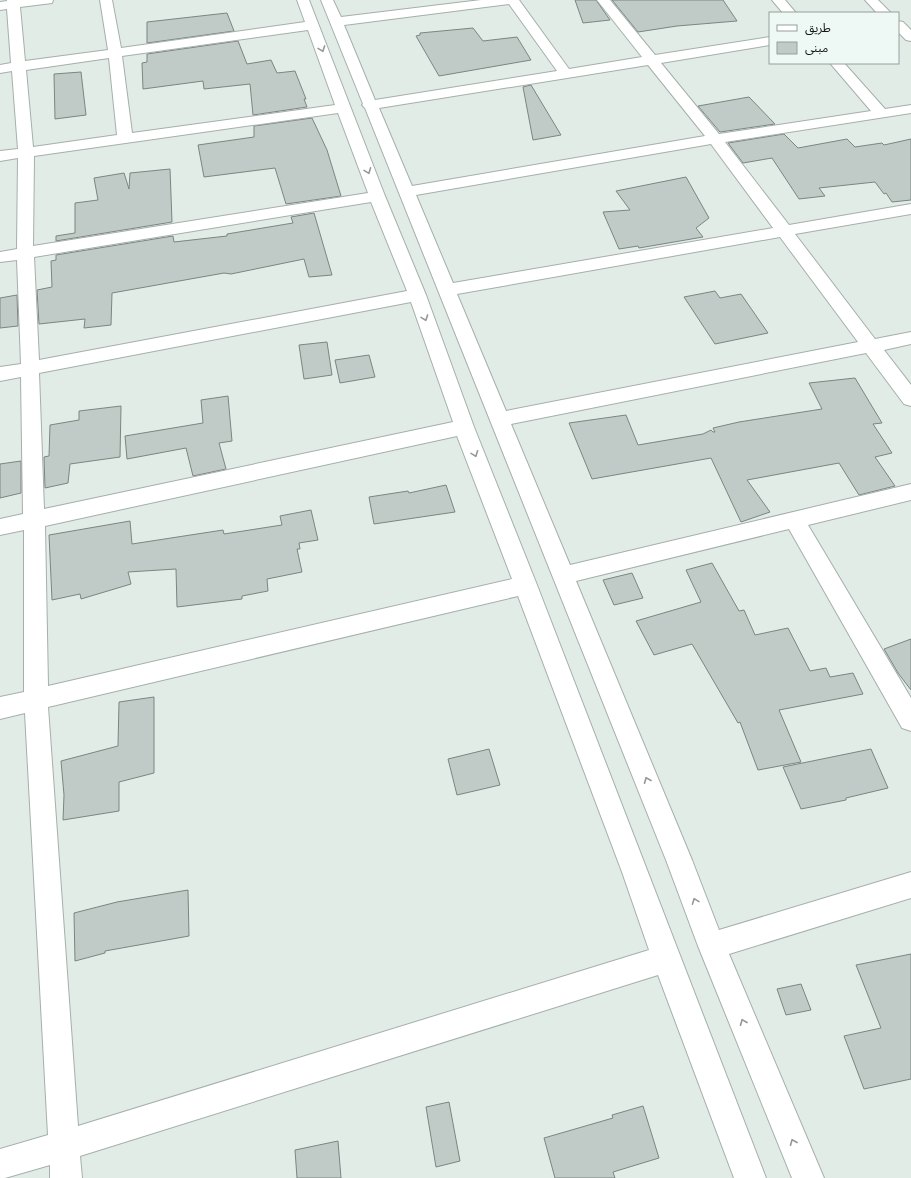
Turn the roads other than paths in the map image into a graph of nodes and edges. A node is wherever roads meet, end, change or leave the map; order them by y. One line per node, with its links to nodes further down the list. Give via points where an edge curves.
1 (47, 0): 9 (street)
2 (106, 0): 20 (street)
3 (303, 0): 16 (street)
4 (327, 0): 15 (street)
5 (512, 0): 15 (street); 24 (street)
6 (603, 0): 21 (street)
7 (778, 0): 11 (street)
8 (871, 0): 12 (street)
9 (13, 2): 10 (street); 23 (street)
10 (0, 6)
11 (789, 12)
12 (884, 12)
13 (911, 19): 14 (street)
14 (899, 21)
15 (336, 22): 25 (street)
16 (313, 25): 20 (street); 26 (street, one-way to 26)
17 (899, 26): 18 (street)
18 (911, 38)
19 (769, 41): 21 (street)
20 (115, 53): 23 (street); 29 (street)
21 (650, 60): 24 (street); 30 (street)
22 (838, 64): 28 (street)
23 (9, 68): 31 (street)
24 (565, 73): 25 (street)
25 (370, 105): 33 (street)
26 (344, 108): 29 (street); 34 (street, one-way to 34)
27 (911, 109): 28 (street)
28 (882, 114): 30 (street)
29 (125, 139): 31 (street)
30 (715, 139): 33 (street); 36 (street)
31 (26, 153): 32 (street); 37 (street)
32 (0, 156)
33 (406, 192): 39 (street)
34 (377, 196): 37 (street); 40 (street)
35 (911, 209): 36 (street)
36 (785, 231): 39 (street); 42 (street)
37 (25, 253): 38 (street); 43 (street)
38 (0, 257)
39 (447, 290): 46 (street)
40 (417, 296): 43 (street); 47 (street, one-way to 47)
41 (911, 338): 42 (street)
42 (871, 346): 45 (street); 46 (street)
43 (30, 368): 44 (street); 49 (street)
44 (0, 374)
45 (911, 399)
46 (499, 419): 52 (street)
47 (464, 427): 49 (street); 53 (street, one-way to 53)
48 (911, 492): 50 (street)
49 (34, 520): 51 (street); 54 (street)
50 (794, 520): 52 (street); 56 (street)
51 (0, 527)
52 (564, 575): 58 (street, one-way to 52)
53 (526, 585): 54 (street); 59 (street)
54 (36, 699): 55 (street); 60 (street)
55 (0, 708)
56 (911, 720)
57 (911, 885): 58 (street)
58 (712, 946): 64 (street, one-way to 58)
59 (666, 959): 60 (street); 63 (street)
60 (64, 1146): 61 (street); 62 (street)
61 (0, 1164)
62 (66, 1178)
63 (750, 1178)
64 (808, 1178)

